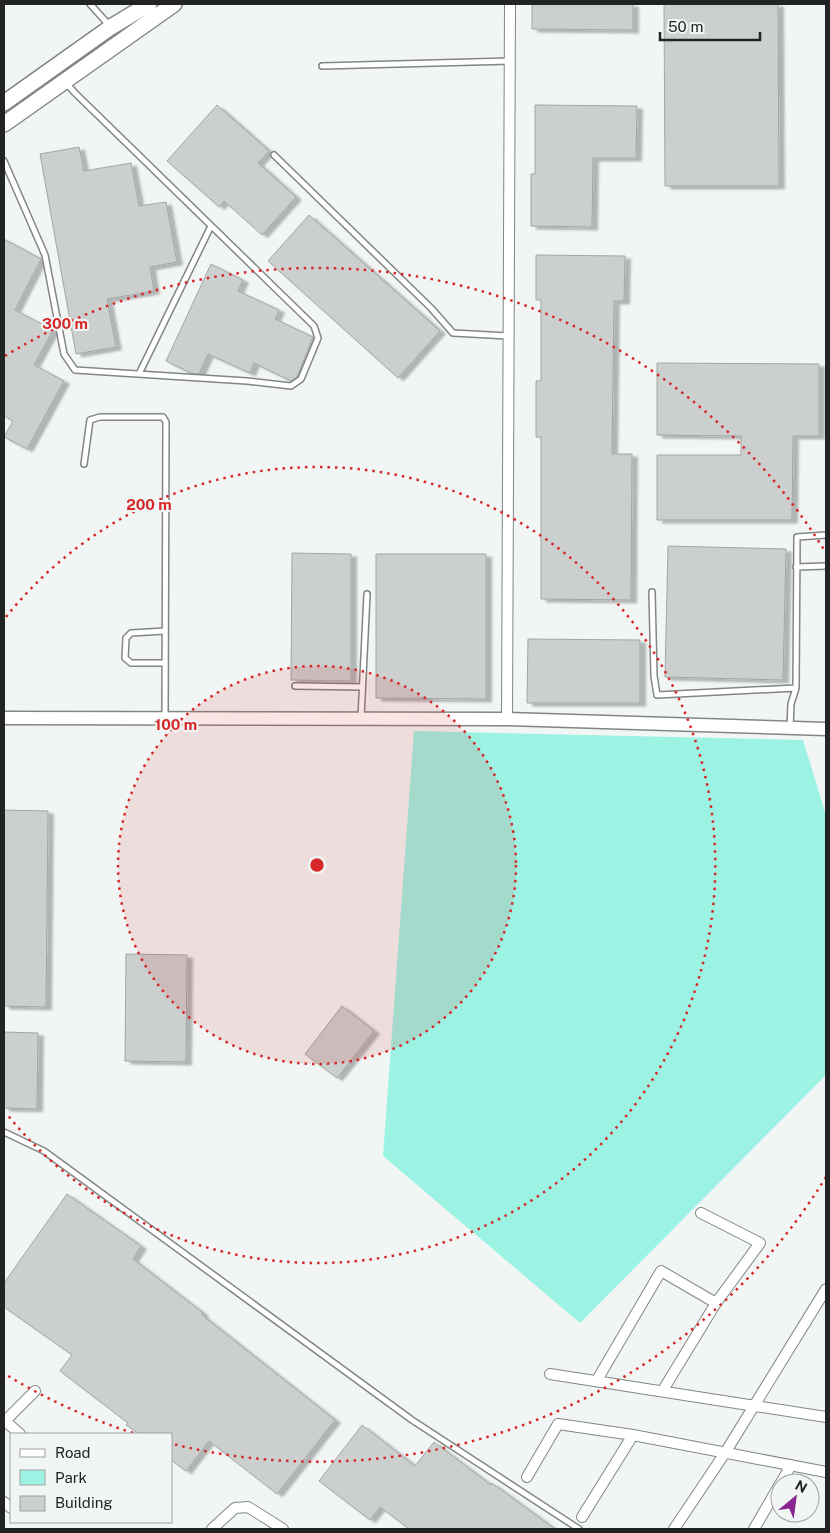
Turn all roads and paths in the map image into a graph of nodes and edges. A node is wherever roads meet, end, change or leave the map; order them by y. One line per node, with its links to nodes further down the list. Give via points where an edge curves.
1 (90, 4): 5 (lane)
2 (149, 4): 5 (main road)
3 (174, 4): 8 (main road)
4 (510, 4): 6 (street)
5 (111, 27): 9 (main road)
6 (510, 61): 7 (lane); 14 (street)
7 (322, 66)
8 (65, 81): 10 (main road); 13 (lane)
9 (4, 103)
10 (4, 124)
11 (274, 155): 14 (lane, via 454,333)
12 (4, 161): 15 (lane, via 45,255 64,354 75,370)
13 (211, 226): 15 (lane); 15 (lane, via 314,326 318,338 301,379 291,386)
14 (509, 336): 30 (street)
15 (139, 374)
16 (84, 464): 22 (lane, via 90,420 100,417 163,417 166,422)
17 (826, 535): 19 (lane, via 797,537)
18 (826, 566): 19 (lane)
19 (796, 567): 26 (lane)
20 (652, 592): 26 (lane, via 657,695)
21 (367, 594): 25 (lane)
22 (165, 631): 23 (lane); 23 (lane, via 131,633 126,638 125,658 131,663)
23 (165, 663): 28 (lane)
24 (295, 686): 25 (lane)
25 (362, 687): 29 (lane)
26 (796, 688): 31 (lane, via 791,704)
27 (4, 718): 28 (street)
28 (165, 718): 29 (street)
29 (361, 719): 30 (street)
30 (507, 719): 31 (street)
31 (790, 728): 32 (street)
32 (826, 730)
33 (4, 1132): 55 (lane, via 44,1151 412,1420)
34 (701, 1213): 36 (street, via 760,1242)
35 (826, 1289): 41 (street)
36 (716, 1303): 38 (street, via 661,1271); 39 (street)
37 (550, 1374): 38 (street)
38 (597, 1380): 39 (street)
39 (663, 1390): 41 (street)
40 (35, 1391): 43 (street)
41 (754, 1406): 42 (street); 46 (street)
42 (826, 1417)
43 (4, 1421): 44 (street)
44 (19, 1433)
45 (633, 1435): 46 (street); 50 (street, via 558,1424); 52 (street)
46 (725, 1452): 47 (street); 56 (street)
47 (791, 1465): 48 (street); 49 (street)
48 (826, 1472)
49 (786, 1473)
50 (527, 1477)
51 (770, 1501): 57 (street)
52 (582, 1517)
53 (212, 1529): 54 (street, via 235,1508 248,1507)
54 (283, 1529)
55 (579, 1529)
56 (674, 1529)
57 (754, 1529)

